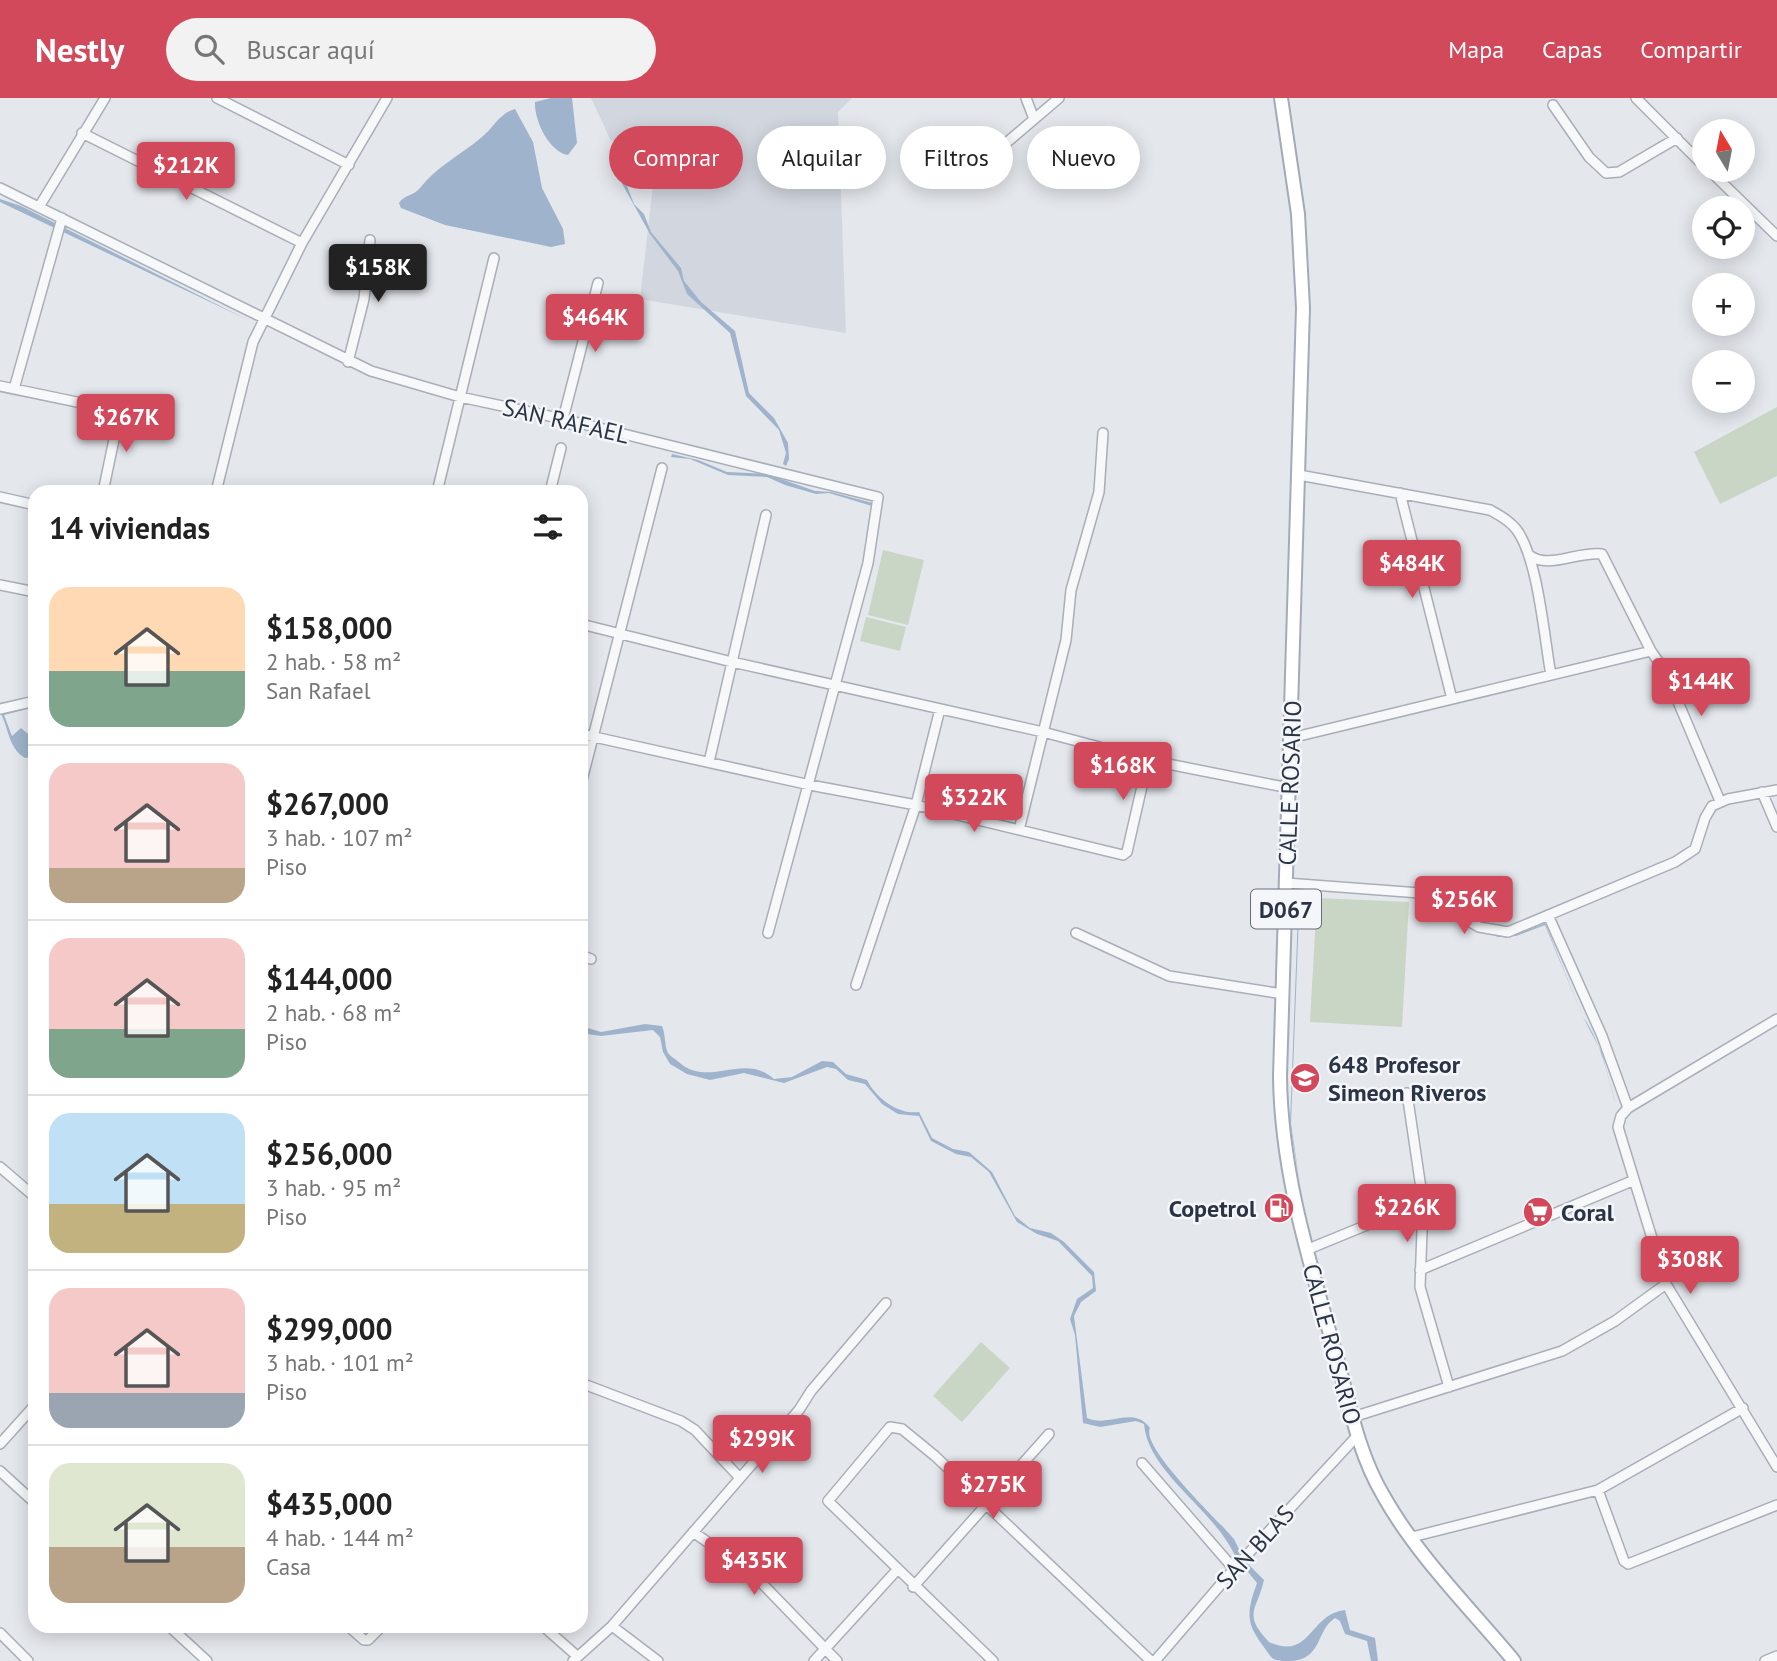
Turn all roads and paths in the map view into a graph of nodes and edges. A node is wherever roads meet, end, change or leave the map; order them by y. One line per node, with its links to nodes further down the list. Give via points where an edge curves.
1 (105, 98): 10 (street)
2 (217, 98): 14 (street)
3 (387, 98): 14 (street)
4 (1026, 98): 9 (street)
5 (1059, 98): 9 (street)
6 (1281, 98): 33 (main road, CALLE ROSARIO / D067, via 1303,265)
7 (1636, 98): 12 (street)
8 (1553, 105): 12 (street, via 1589,157 1606,173 1619,172)
9 (1034, 119): 11 (street)
10 (82, 133): 17 (street); 21 (street)
11 (1013, 137)
12 (1677, 138): 13 (street)
13 (1692, 154)
14 (349, 166): 21 (street)
15 (1721, 182): 19 (street)
16 (0, 188): 17 (street, SAN RAFAEL)
17 (39, 207): 18 (street, SAN RAFAEL)
18 (62, 218): 24 (street, SAN RAFAEL); 27 (street)
19 (1777, 236)
20 (370, 240): 25 (street, via 364,299)
21 (302, 243): 24 (street)
22 (494, 258): 28 (street)
23 (598, 283): 29 (street)
24 (265, 316): 25 (street, SAN RAFAEL); 35 (street, via 247,361)
25 (348, 362): 28 (street, SAN RAFAEL)
26 (0, 386): 27 (street)
27 (14, 388): 34 (street, via 120,411)
28 (460, 397): 29 (street, SAN RAFAEL); 36 (street)
29 (563, 419): 50 (street, SAN RAFAEL, via 878,497 868,563)
30 (1103, 433): 55 (street, via 1099,492 1071,590 1066,640)
31 (561, 448): 37 (street)
32 (662, 468): 46 (street)
33 (1299, 475): 38 (street); 58 (main road, CALLE ROSARIO / D067)
34 (104, 485)
35 (218, 485)
36 (439, 485)
37 (552, 485)
38 (1401, 493): 42 (street, via 1498,514 1516,528); 51 (street)
39 (0, 496): 40 (street)
40 (28, 503)
41 (765, 515): 48 (street)
42 (1529, 555): 47 (street, via 1547,562 1581,553 1602,554); 49 (street)
43 (0, 585): 44 (street)
44 (28, 591)
45 (588, 626): 46 (street)
46 (621, 634): 48 (street); 57 (street)
47 (1651, 651): 49 (street); 66 (street, via 1665,671)
48 (732, 662): 50 (street); 61 (street)
49 (1551, 675): 51 (street)
50 (835, 684): 54 (street); 62 (street)
51 (1452, 699): 58 (street)
52 (28, 703): 53 (street)
53 (0, 709)
54 (940, 709): 55 (street); 67 (street)
55 (1043, 732): 60 (street); 69 (street)
56 (588, 736): 57 (street)
57 (593, 737): 59 (street); 61 (street)
58 (1292, 738): 63 (main road, CALLE ROSARIO / D067)
59 (588, 757)
60 (1148, 760): 63 (street); 69 (street, via 1125,854)
61 (709, 762): 62 (street)
62 (810, 785): 67 (street); 72 (street)
63 (1289, 788): 70 (main road, CALLE ROSARIO / D067)
64 (1777, 790): 65 (street)
65 (1762, 792): 66 (street); 68 (street)
66 (1720, 801): 71 (street, via 1708,811 1695,849 1685,856)
67 (916, 805): 69 (street); 76 (street)
68 (1777, 827)
69 (1019, 830)
70 (1286, 883): 71 (street, via 1420,894 1496,932 1520,929); 77 (main road, CALLE ROSARIO / D067)
71 (1548, 915): 80 (street, via 1602,1036)
72 (768, 933)
73 (1076, 933): 77 (street, via 1169,976)
74 (588, 958): 75 (street)
75 (591, 959)
76 (856, 985)
77 (1283, 994): 85 (main road, CALLE ROSARIO / D067, via 1283,1141)
78 (1777, 1019): 80 (street)
79 (1407, 1093): 84 (street)
80 (1628, 1108): 82 (street, via 1618,1127)
81 (0, 1167): 83 (street)
82 (1632, 1181): 86 (street); 87 (street)
83 (28, 1191)
84 (1423, 1202): 85 (street); 86 (street)
85 (1306, 1250): 93 (main road, CALLE ROSARIO / D067)
86 (1420, 1270): 89 (street, via 1420,1287)
87 (1665, 1284): 89 (street, via 1615,1321 1562,1351); 91 (street)
88 (886, 1303): 100 (street)
89 (1450, 1387): 93 (street)
90 (588, 1389): 100 (street, via 681,1421)
91 (1743, 1408): 98 (street); 101 (street)
92 (28, 1413): 96 (street)
93 (1353, 1417): 95 (main road, CALLE ROSARIO / D067)
94 (1049, 1434): 103 (street)
95 (1357, 1436): 106 (main road, CALLE ROSARIO / D067, via 1382,1494); 107 (street, SAN BLAS)
96 (0, 1444)
97 (1142, 1463): 107 (street)
98 (1777, 1467)
99 (0, 1471): 102 (street)
100 (740, 1478): 105 (street)
101 (1598, 1490): 104 (street, via 1623,1561 1628,1564); 106 (street)
102 (28, 1497)
103 (987, 1505): 108 (street, via 902,1429 890,1427 828,1502); 109 (street); 119 (street)
104 (1777, 1505)
105 (693, 1532): 110 (street); 116 (street, via 752,1573)
106 (1412, 1537): 126 (main road, CALLE ROSARIO / D067)
107 (1234, 1569): 119 (street, SAN BLAS)
108 (897, 1570): 109 (street); 116 (street)
109 (913, 1587): 125 (street)
110 (612, 1626): 118 (street); 122 (street)
111 (0, 1633): 120 (street)
112 (177, 1633): 121 (street)
113 (356, 1633): 114 (street, via 368,1640)
114 (375, 1633)
115 (550, 1633): 118 (street)
116 (824, 1650): 123 (street); 124 (street)
117 (1777, 1656): 127 (street)
118 (575, 1659)
119 (1159, 1660)
120 (28, 1661)
121 (208, 1661)
122 (659, 1661)
123 (814, 1661)
124 (836, 1661)
125 (993, 1661)
126 (1514, 1661)
127 (1765, 1661)

